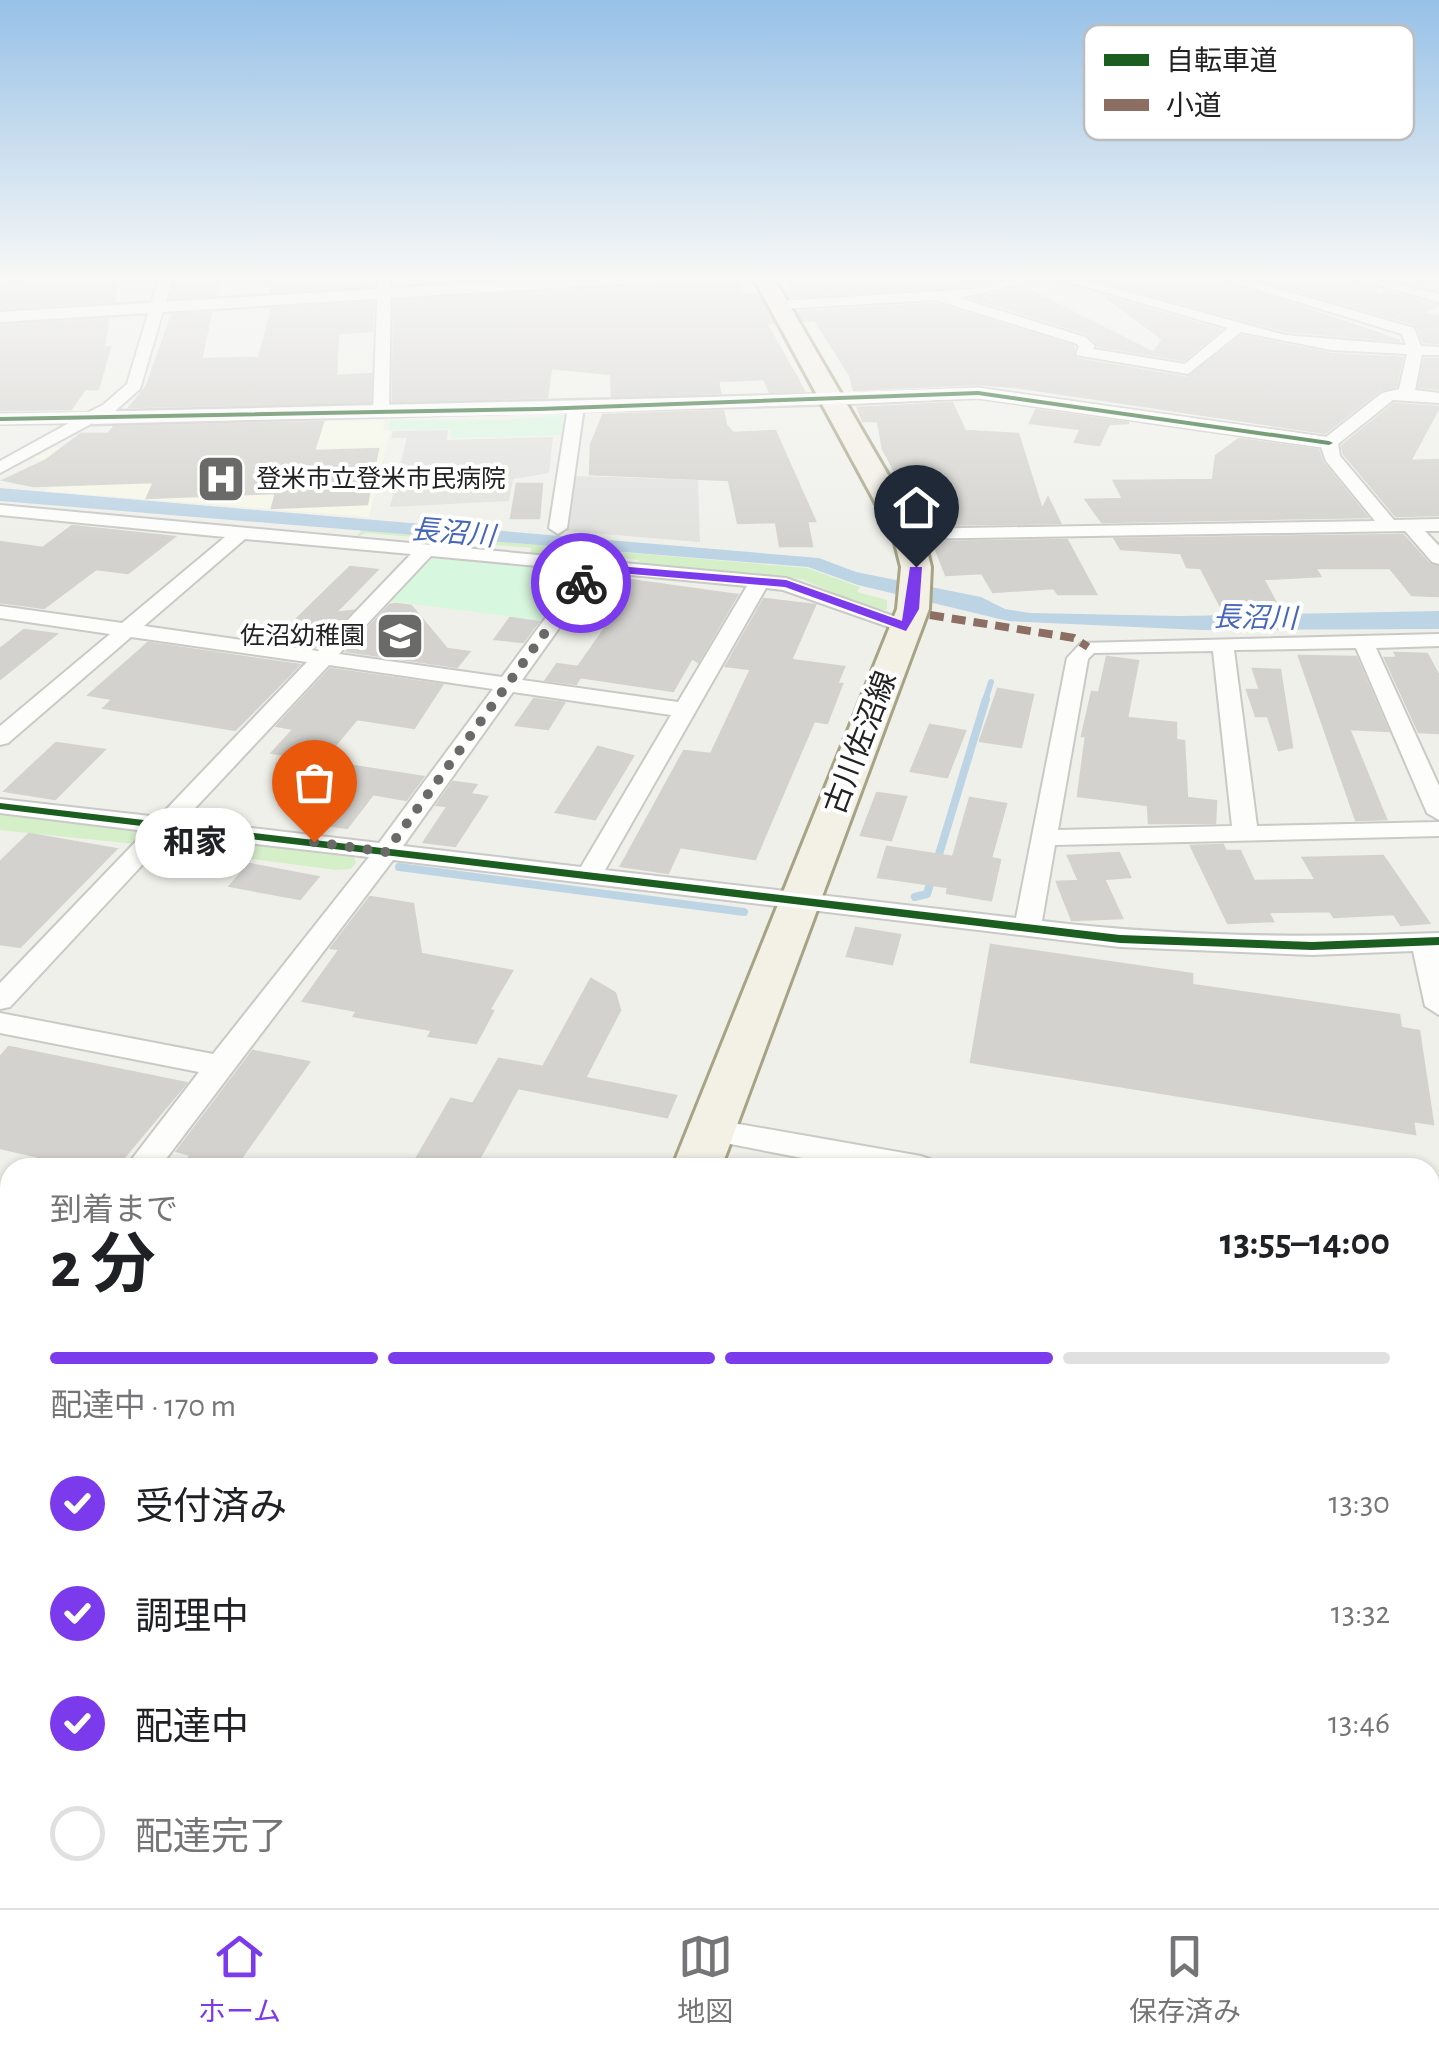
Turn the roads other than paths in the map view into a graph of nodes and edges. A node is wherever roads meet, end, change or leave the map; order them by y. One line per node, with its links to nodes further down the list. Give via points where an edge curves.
1 (140, 366): 10 (street, via 134,386)
2 (382, 366): 9 (street)
3 (813, 366): 7 (main road)
4 (1412, 366): 5 (street)
5 (1406, 393): 6 (street); 12 (street, via 1388,396)
6 (1439, 398)
7 (832, 400): 8 (street); 12 (street, via 978,393); 20 (main road)
8 (576, 407): 9 (street); 18 (street)
9 (381, 411): 10 (street)
10 (92, 418): 11 (street); 13 (street)
11 (0, 419)
12 (1330, 443): 16 (street, via 1332,457)
13 (0, 468)
14 (0, 510): 19 (street)
15 (1439, 524): 17 (street)
16 (1388, 525): 17 (street); 20 (street)
17 (1410, 525): 22 (street)
18 (558, 528)
19 (242, 532): 21 (street); 27 (street)
20 (908, 534): 25 (main road)
21 (424, 552): 23 (street); 31 (street)
22 (1439, 558)
23 (593, 568): 24 (street); 32 (street)
24 (760, 581): 25 (street); 33 (street)
25 (912, 606): 43 (main road, 古川佐沼線)
26 (0, 612): 27 (street)
27 (126, 630): 31 (street); 34 (street)
28 (1363, 640): 29 (street); 30 (street); 36 (street)
29 (1439, 640)
30 (1223, 642): 39 (street); 40 (street, via 1104,644 1082,653)
31 (324, 659): 32 (street); 37 (street)
32 (506, 685): 33 (street); 41 (street)
33 (684, 710): 42 (street)
34 (0, 738)
35 (0, 806): 37 (street)
36 (1439, 813)
37 (170, 823): 41 (street); 46 (street)
38 (1439, 829): 39 (street)
39 (1245, 833): 40 (street)
40 (1045, 838): 44 (street)
41 (386, 852): 42 (street); 49 (street)
42 (589, 876): 43 (street)
43 (800, 902): 44 (street); 50 (main road, 古川佐沼線)
44 (1027, 929): 45 (street, via 1179,944)
45 (1432, 941): 47 (street)
46 (0, 1000)
47 (1439, 1006)
48 (0, 1023): 49 (street)
49 (218, 1065): 51 (street)
50 (703, 1149): 52 (street)
51 (148, 1158)
52 (806, 1158)

